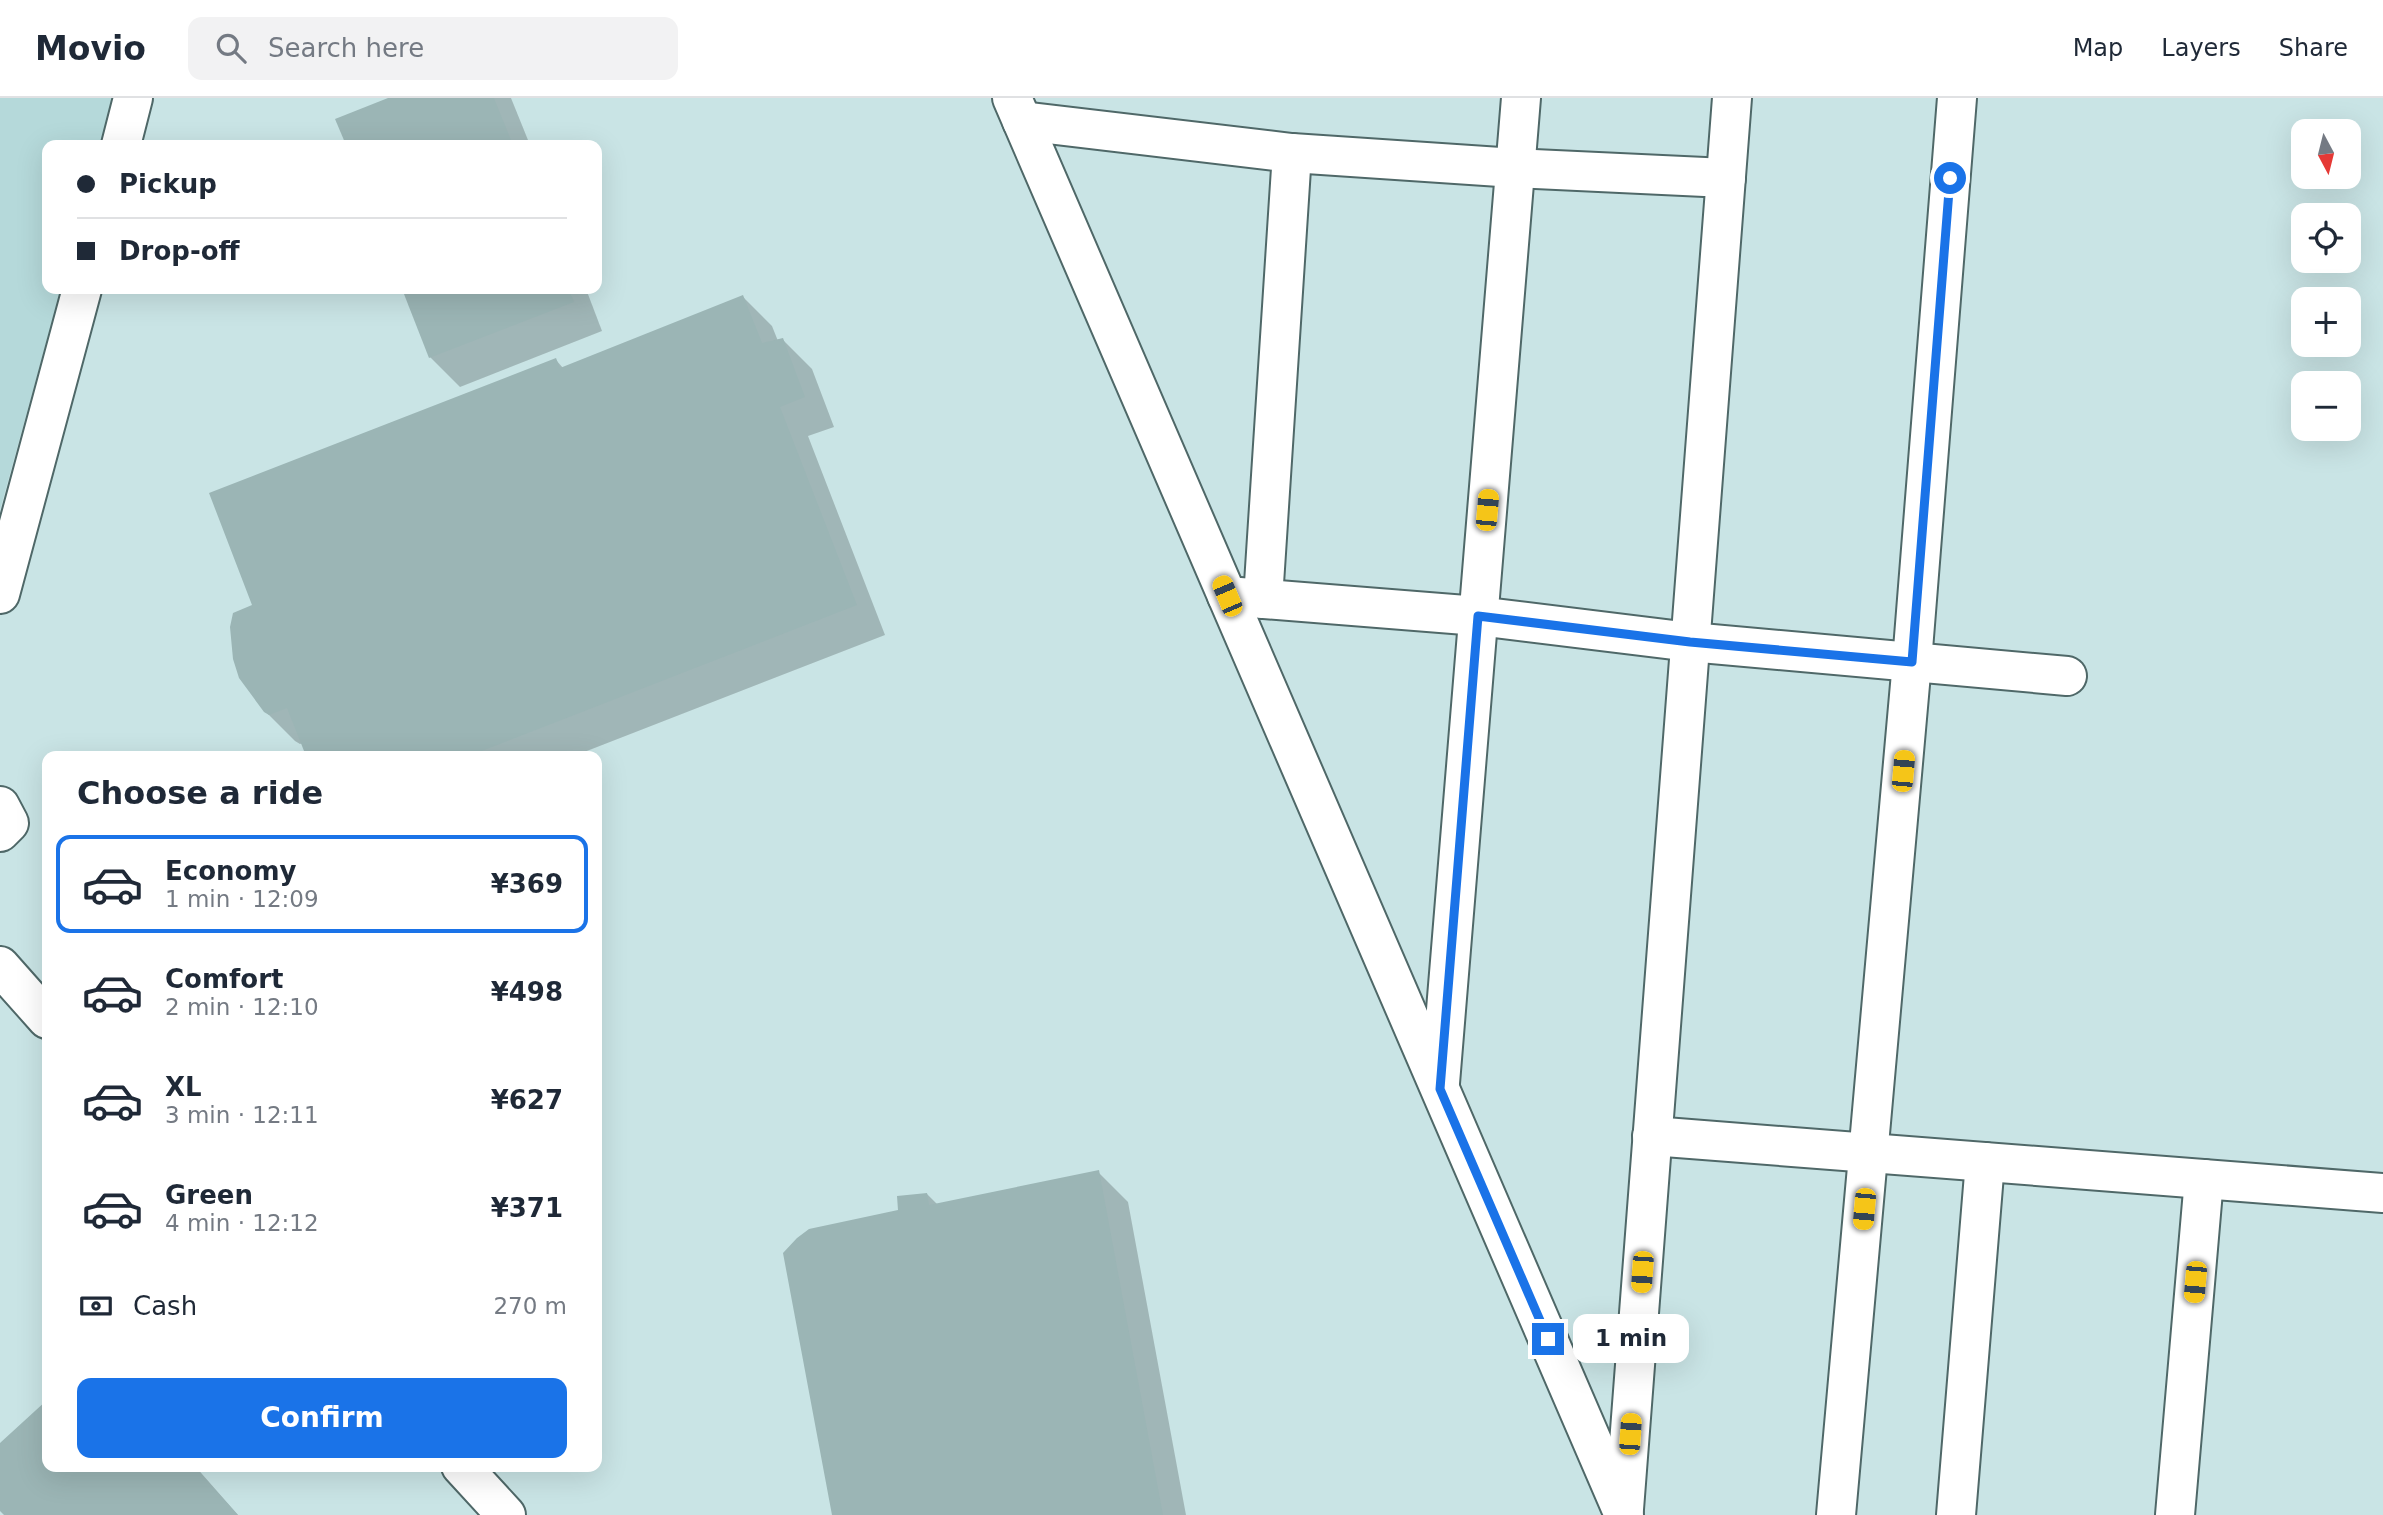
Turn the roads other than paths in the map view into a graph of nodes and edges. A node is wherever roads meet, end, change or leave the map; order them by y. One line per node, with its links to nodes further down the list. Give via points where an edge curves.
1 (134, 98): 6 (street)
2 (1521, 98): 8 (street)
3 (1732, 98): 9 (street)
4 (1957, 98): 15 (street)
5 (1017, 109): 7 (street); 12 (street)
6 (122, 140)
7 (1292, 153): 8 (street); 12 (street)
8 (1515, 168): 9 (street); 13 (street)
9 (1726, 178): 14 (street)
10 (81, 294): 11 (street)
11 (0, 594)
12 (1245, 598): 13 (street); 21 (street)
13 (1478, 616): 14 (street); 21 (street)
14 (1690, 642): 15 (street); 22 (street)
15 (1912, 662): 16 (street); 23 (street)
16 (2067, 676)
17 (0, 806): 18 (street, via 9,823)
18 (0, 832)
19 (0, 966): 20 (street)
20 (42, 1013)
21 (1440, 1089): 29 (street)
22 (1652, 1136): 23 (street); 29 (street)
23 (1870, 1153): 24 (street); 30 (street)
24 (1984, 1162): 25 (street); 31 (street)
25 (2204, 1179): 26 (street); 32 (street)
26 (2383, 1193)
27 (467, 1472): 28 (street)
28 (506, 1515)
29 (1624, 1515)
30 (1836, 1515)
31 (1956, 1515)
32 (2175, 1515)

